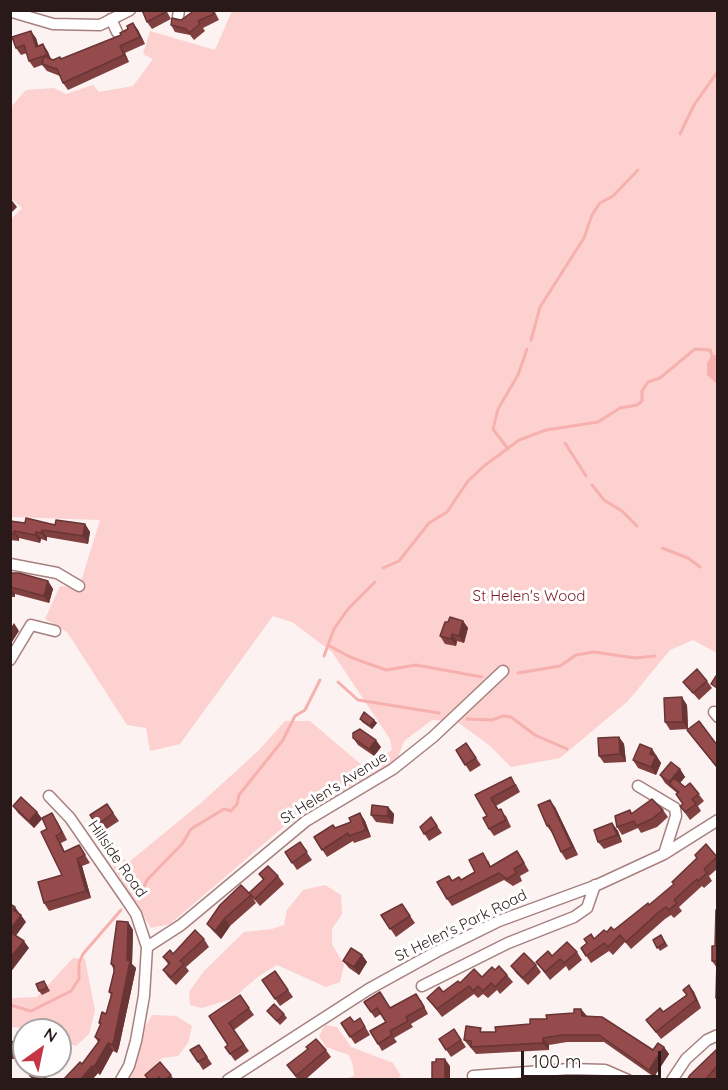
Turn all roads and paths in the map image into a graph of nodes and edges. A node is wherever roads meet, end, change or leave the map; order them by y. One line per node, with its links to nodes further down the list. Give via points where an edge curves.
1 (130, 10): 3 (street)
2 (12, 13): 3 (street, via 53,24 100,25)
3 (111, 19): 4 (street)
4 (117, 32)
5 (10, 564): 6 (street, via 57,573)
6 (79, 586)
7 (55, 630): 8 (street, via 31,625)
8 (10, 660)
9 (503, 671): 15 (street, St Helen's Avenue, via 433,738 393,769 306,821 181,925)
10 (638, 786): 13 (street, via 675,808)
11 (49, 796): 15 (street, Hillside Road, via 70,818 136,914)
12 (717, 820): 13 (street, St Helen's Park Road)
13 (664, 854): 14 (street, St Helen's Park Road)
14 (595, 885): 16 (street, via 587,908 574,917 508,943); 20 (street, St Helen's Park Road, via 499,921 436,952 369,989)
15 (147, 947): 19 (street, via 136,1041)
16 (422, 986)
17 (717, 1035): 22 (street, via 686,1059)
18 (473, 1076): 21 (street, via 570,1069 605,1070)
19 (121, 1080)
20 (228, 1080)
21 (628, 1080)
22 (672, 1080)

